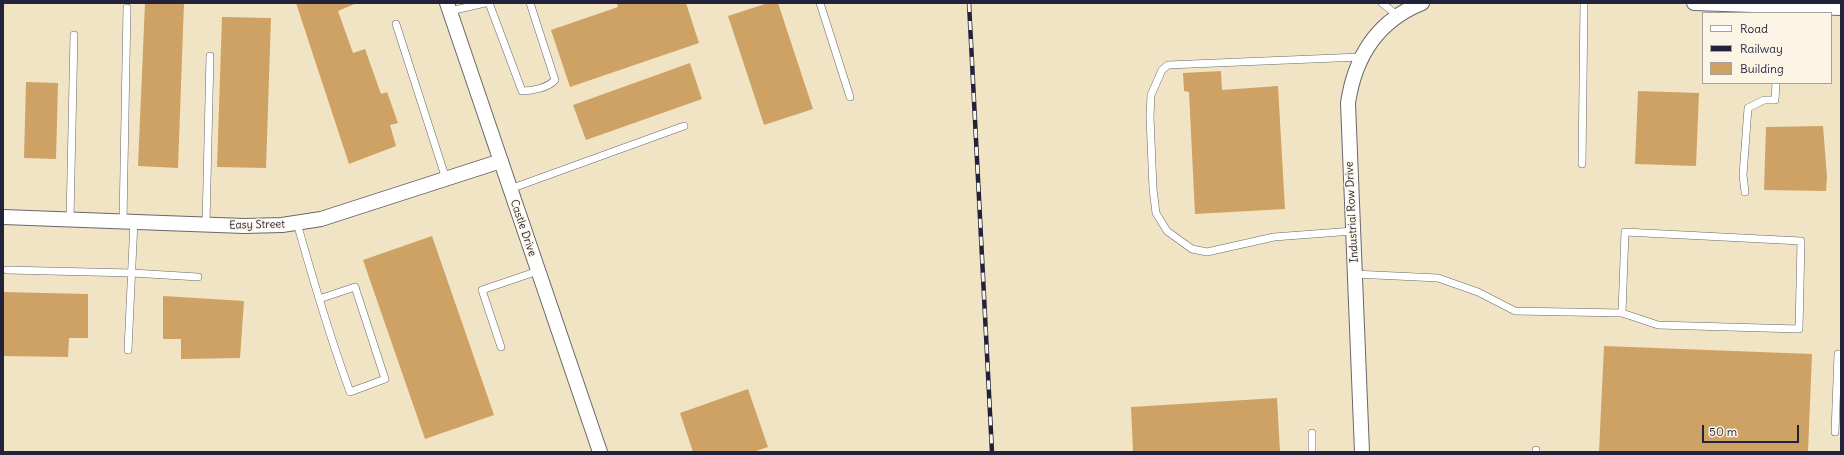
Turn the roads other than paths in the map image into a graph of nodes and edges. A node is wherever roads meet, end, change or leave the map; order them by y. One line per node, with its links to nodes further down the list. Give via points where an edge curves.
1 (485, 3): 10 (lane)
2 (489, 3): 3 (lane, via 522,91 530,91 554,80)
3 (530, 3)
4 (820, 3): 20 (lane)
5 (1382, 3): 14 (lane)
6 (1422, 3): 14 (street, Industrial Row Drive)
7 (1584, 3): 23 (lane)
8 (1694, 3): 9 (street)
9 (1765, 4): 13 (street)
10 (448, 7): 22 (street, Castle Drive)
11 (127, 8): 29 (lane)
12 (1841, 8): 13 (street)
13 (1779, 10)
14 (1398, 16): 18 (street, Industrial Row Drive, via 1371,42)
15 (396, 24): 24 (lane)
16 (74, 35): 28 (lane)
17 (210, 56): 31 (lane)
18 (1360, 58): 32 (street, Industrial Row Drive, via 1348,102); 32 (lane, via 1168,65 1162,70 1151,95 1156,213 1167,231 1178,240 1192,249 1207,252 1274,237)
19 (1776, 84): 26 (lane, via 1775,100 1764,100 1748,108 1743,174)
20 (850, 96)
21 (684, 126): 25 (lane)
22 (500, 161): 24 (street, Easy Street); 25 (street, Castle Drive)
23 (1582, 164)
24 (446, 179): 30 (street, Easy Street, via 321,219)
25 (510, 189): 34 (street, Castle Drive)
26 (1745, 192)
27 (3, 217): 28 (street, Easy Street)
28 (70, 219): 29 (street, Easy Street)
29 (128, 221): 31 (street, Easy Street); 35 (lane)
30 (297, 223): 31 (street, Easy Street, via 244,226); 38 (lane)
31 (206, 224)
32 (1353, 231): 36 (street, Industrial Row Drive)
33 (7, 270): 35 (lane)
34 (538, 271): 40 (lane, via 482,290); 45 (street, Castle Drive)
35 (132, 273): 37 (lane); 41 (lane)
36 (1354, 274): 39 (lane, via 1438,278 1478,292 1515,311); 47 (street, Industrial Row Drive)
37 (198, 277)
38 (319, 299): 38 (lane, via 350,392 385,379 355,287)
39 (1622, 313): 39 (lane, via 1658,325 1799,329 1801,241 1625,232)
40 (501, 348)
41 (128, 350)
42 (1841, 354): 43 (lane, via 1838,354)
43 (1835, 432)
44 (1312, 433): 46 (lane)
45 (600, 452)
46 (1312, 452)
47 (1362, 452)

